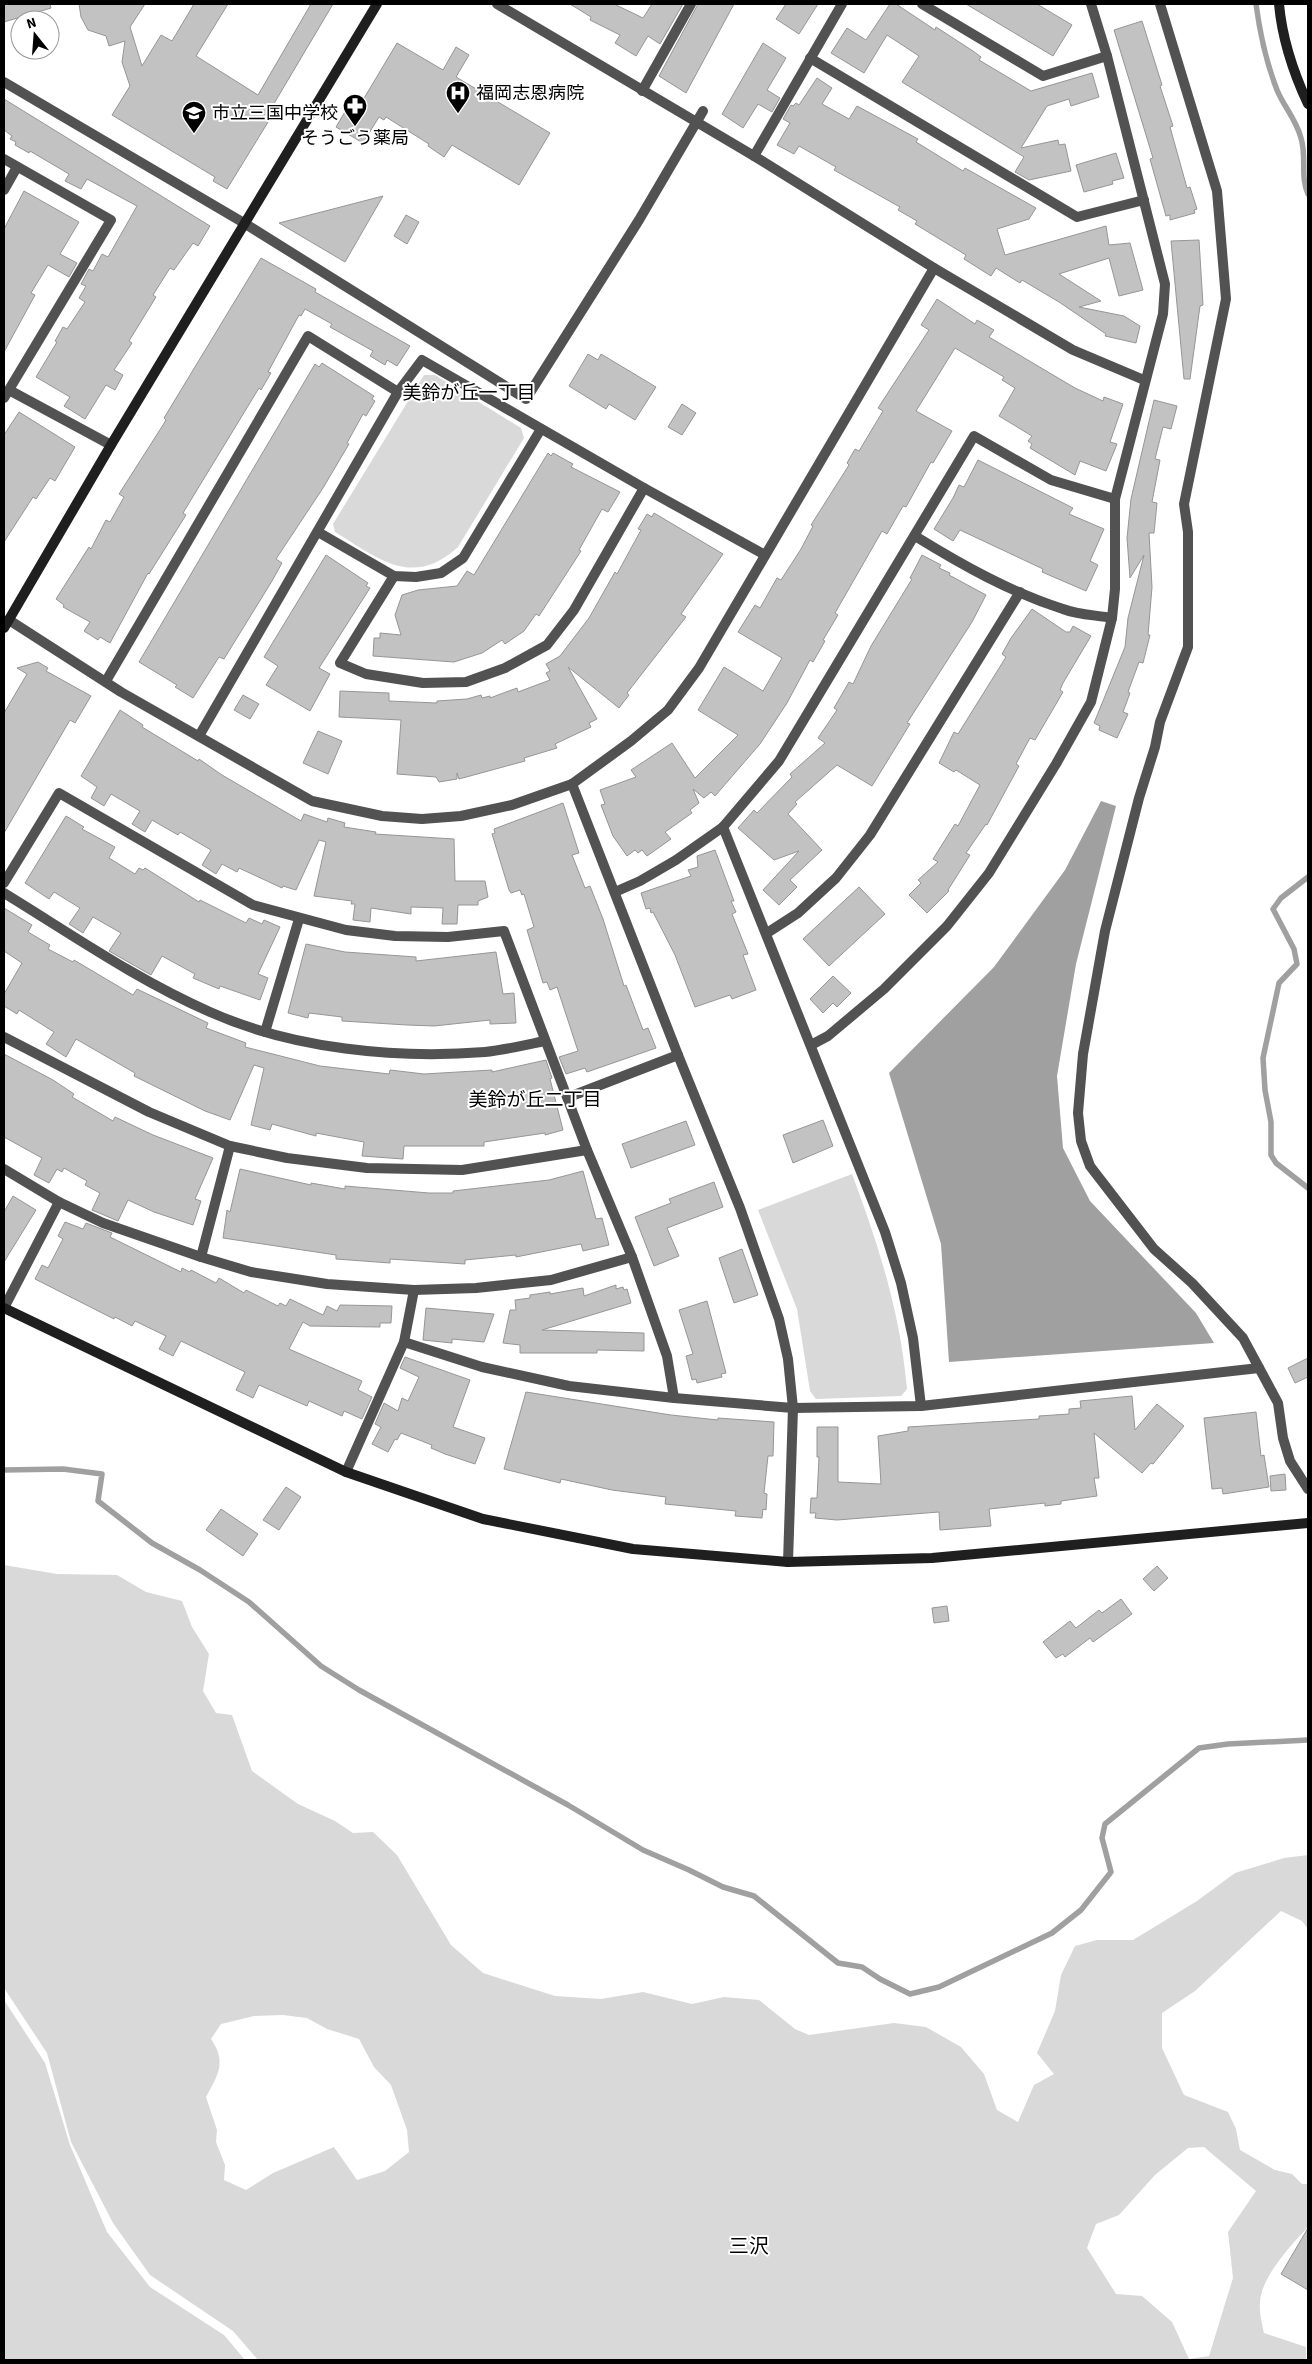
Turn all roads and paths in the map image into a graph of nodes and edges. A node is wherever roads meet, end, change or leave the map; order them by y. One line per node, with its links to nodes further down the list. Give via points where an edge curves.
1 (377, 4): 21 (street)
2 (497, 4): 12 (street)
3 (691, 4): 12 (street)
4 (842, 4): 10 (street)
5 (922, 4): 9 (street, via 1043,76)
6 (1091, 4): 9 (street)
7 (1160, 4): 61 (street, via 1218,191 1226,299 1184,504 1188,532 1188,647 1160,722 1105,931 1083,1054 1078,1112 1081,1141 1090,1166 1154,1249 1192,1283 1243,1338)
8 (1279, 4): 13 (street, via 1280,18)
9 (1107, 56): 20 (street)
10 (810, 58): 16 (street); 20 (street, via 1077,217)
11 (4, 82): 21 (street)
12 (642, 91): 15 (street)
13 (1308, 104)
14 (703, 111): 15 (street)
15 (695, 122): 16 (street); 21 (street, via 639,220 526,399)
16 (754, 156): 22 (street)
17 (4, 159): 18 (street)
18 (17, 167): 19 (street); 25 (street, via 111,220)
19 (4, 190)
20 (1144, 200): 23 (street, via 1165,284 1163,314)
21 (244, 223): 27 (street)
22 (934, 268): 23 (street, via 1073,350); 32 (street)
23 (1144, 380): 29 (street)
24 (398, 392): 26 (street, via 422,360); 30 (street); 37 (street, via 308,336)
25 (6, 394): 27 (street)
26 (541, 428): 28 (street); 33 (street, via 463,558 441,573)
27 (111, 445): 36 (street)
28 (644, 488): 32 (street); 33 (street, via 574,610 547,645 505,668 466,682 423,683 366,674 340,662)
29 (1115, 499): 31 (street, via 1051,480 974,436); 35 (street)
30 (318, 532): 33 (street); 38 (street)
31 (915, 536): 34 (street, via 964,566); 40 (street, via 779,761)
32 (765, 555): 39 (street, via 699,668 668,710)
33 (394, 576)
34 (1020, 592): 35 (street, via 1065,610); 45 (street, via 870,835 836,878 798,913)
35 (1112, 618): 49 (street, via 1091,702 989,873 947,926 884,989 828,1036)
36 (5, 622): 37 (street)
37 (106, 681): 38 (street)
38 (199, 736): 39 (street, via 312,801 382,816 422,819 461,816 541,797)
39 (572, 784): 42 (street)
40 (723, 827): 42 (street, via 676,860); 45 (street)
41 (4, 883): 44 (street, via 59,793 253,905)
42 (615, 892): 50 (street)
43 (4, 893): 46 (street, via 136,974 210,1012)
44 (299, 919): 46 (street); 48 (street, via 346,930 395,936 448,937 504,931)
45 (767, 933): 49 (street)
46 (265, 1032): 48 (street, via 360,1051 487,1052)
47 (4, 1037): 52 (street, via 149,1112)
48 (545, 1041): 51 (street)
49 (811, 1045): 63 (street, via 886,1232 913,1338)
50 (678, 1055): 51 (street); 64 (street, via 740,1208 779,1319 788,1359)
51 (569, 1097): 53 (street)
52 (230, 1146): 53 (street, via 286,1158 367,1168 462,1170); 56 (street)
53 (588, 1150): 57 (street)
54 (4, 1169): 55 (street)
55 (59, 1202): 56 (street, via 103,1223); 59 (street)
56 (201, 1257): 58 (street, via 252,1272 328,1284)
57 (632, 1257): 58 (street, via 551,1280 476,1288); 62 (street, via 666,1356)
58 (414, 1290): 60 (street)
59 (4, 1308): 65 (street)
60 (404, 1342): 62 (street, via 482,1367 560,1384); 65 (street)
61 (1259, 1368): 63 (street); 66 (street, via 1278,1403 1290,1460)
62 (674, 1398): 64 (street)
63 (921, 1406): 64 (street)
64 (793, 1408): 68 (street)
65 (346, 1472): 68 (street, via 482,1519 633,1549)
66 (1308, 1489)
67 (1308, 1523): 68 (street, via 932,1558)
68 (788, 1562)

